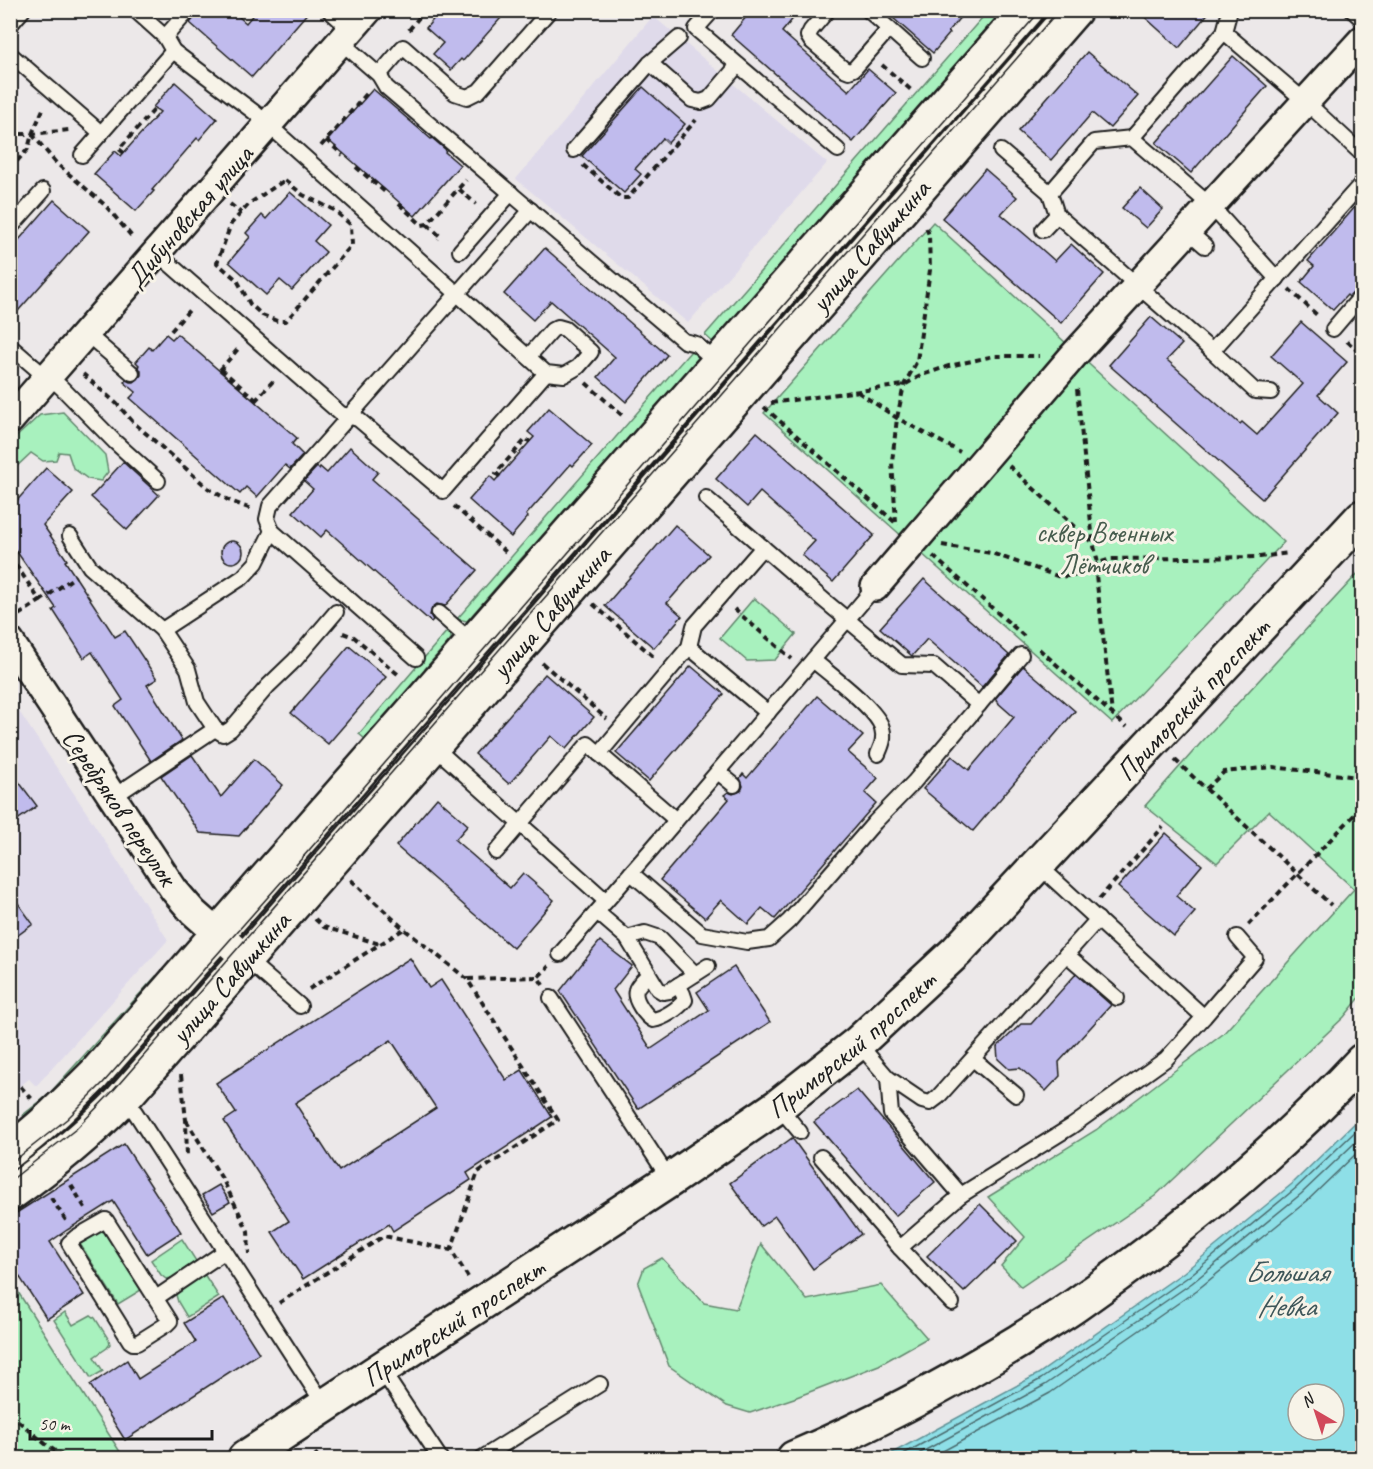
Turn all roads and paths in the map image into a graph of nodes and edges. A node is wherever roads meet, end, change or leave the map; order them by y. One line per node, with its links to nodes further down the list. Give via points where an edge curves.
1 (23, 10): 15 (lane)
2 (135, 10): 19 (lane)
3 (189, 10): 19 (lane)
4 (329, 10): 16 (lane)
5 (425, 10): 22 (path, via 406,32)
6 (550, 10): 22 (lane, via 479,91 467,96 455,93)
7 (713, 10): 28 (lane, via 696,29)
8 (828, 10): 24 (lane, via 811,30 811,41 849,71)
9 (868, 10): 17 (lane)
10 (1027, 10): 83 (main road, улица Савушкина)
11 (1075, 10): 140 (main road, улица Савушкина)
12 (1230, 10): 18 (lane)
13 (1352, 10): 14 (lane)
14 (1362, 20)
15 (10, 25)
16 (353, 27): 29 (lane); 35 (street, Дибуновская улица)
17 (889, 29): 24 (lane); 26 (lane)
18 (1224, 32): 33 (lane); 39 (lane)
19 (165, 37): 23 (lane)
20 (679, 38): 27 (lane)
21 (1362, 40): 33 (street)
22 (403, 47): 29 (lane)
23 (173, 51): 35 (lane); 36 (lane)
24 (868, 52): 31 (path)
25 (10, 54): 30 (lane)
26 (922, 58)
27 (650, 63): 32 (lane, via 692,100); 41 (lane)
28 (738, 65): 32 (lane, via 709,99); 42 (lane)
29 (376, 80): 40 (path); 57 (lane)
30 (51, 89): 36 (lane); 38 (path)
31 (911, 90)
32 (700, 102): 41 (path, via 696,119 628,198 621,198 574,157)
33 (1306, 102): 45 (lane); 59 (street)
34 (157, 115): 44 (path, via 153,111 119,149)
35 (268, 125): 48 (lane); 67 (street, Дибуновская улица)
36 (98, 130): 38 (path); 46 (lane)
37 (10, 134): 38 (path)
38 (32, 134): 50 (path, via 28,149); 51 (path)
39 (1132, 138): 56 (lane, via 1094,142); 59 (lane)
40 (326, 140): 47 (path); 48 (path)
41 (574, 150)
42 (838, 150)
43 (1000, 151): 56 (lane)
44 (124, 153)
45 (1362, 154)
46 (82, 155)
47 (343, 155)
48 (308, 160): 71 (lane)
49 (356, 167): 55 (path)
50 (11, 168)
51 (65, 171): 54 (path); 67 (path)
52 (471, 175): 63 (path)
53 (1362, 183): 69 (lane)
54 (43, 191): 64 (lane)
55 (385, 192)
56 (1050, 193): 61 (lane)
57 (511, 194): 60 (lane); 68 (lane)
58 (399, 204): 63 (path, via 422,225)
59 (1210, 206): 69 (lane); 70 (street, via 1196,238)
60 (531, 210): 71 (lane); 83 (lane, via 684,341 696,344)
61 (1057, 215): 65 (lane); 70 (lane)
62 (924, 221): 90 (path, via 929,235 930,270 917,361)
63 (427, 224): 66 (path, via 440,236)
64 (10, 228)
65 (1043, 230)
66 (438, 239)
67 (148, 248): 77 (street, Дибуновская улица); 93 (lane, via 341,414)
68 (460, 251)
69 (1277, 279): 75 (path); 80 (lane)
70 (1138, 286): 80 (lane); 81 (street)
71 (458, 294): 82 (lane); 93 (lane)
72 (1362, 295): 75 (lane)
73 (191, 308): 76 (path)
74 (262, 315): 74 (path, via 250,304 237,280 217,263 231,224 250,203 285,180 351,225 352,245 286,321)
75 (1333, 329)
76 (171, 331)
77 (87, 334): 86 (lane); 88 (street, Дибуновская улица)
78 (10, 346): 88 (lane)
79 (238, 350): 89 (path, via 221,370 256,401)
80 (1212, 351): 92 (lane, via 1255,391)
81 (1074, 356): 90 (path, via 994,356 922,375); 98 (street); 108 (path)
82 (528, 357): 85 (lane, via 552,330 566,329 591,352); 87 (lane)
83 (718, 363): 126 (main road, улица Савушкина)
84 (78, 370): 103 (path, via 208,488)
85 (571, 371): 87 (lane, via 564,375); 94 (path)
86 (132, 373)
87 (546, 373): 101 (lane)
88 (48, 377): 96 (street, Дибуновская улица); 100 (lane)
89 (274, 380)
90 (904, 386): 91 (path); 95 (path)
91 (857, 392): 95 (path); 106 (path, via 761,405)
92 (1271, 392)
93 (350, 416): 101 (lane); 105 (lane, via 270,507 267,519)
94 (626, 418)
95 (897, 418): 98 (path); 106 (path, via 892,462)
96 (10, 420)
97 (520, 434): 99 (path, via 528,441 498,475)
98 (987, 457): 106 (street); 108 (path)
99 (490, 468)
100 (158, 482)
101 (443, 491): 111 (path, via 451,504)
102 (706, 498): 109 (lane)
103 (253, 510)
104 (1362, 516): 154 (main road, Приморский проспект)
105 (272, 531): 123 (lane, via 243,577); 129 (lane)
106 (906, 532): 113 (path, via 1060,576 1076,575); 115 (street); 136 (path)
107 (70, 536): 114 (lane)
108 (1093, 542): 113 (path)
109 (763, 547): 116 (lane); 122 (lane)
110 (1293, 552): 113 (path, via 1260,557 1111,559)
111 (507, 553)
112 (10, 556): 117 (path)
113 (1098, 563): 136 (path, via 1096,575)
114 (90, 567): 117 (path); 123 (lane)
115 (875, 587): 122 (lane)
116 (719, 597): 127 (lane, via 694,626); 131 (path)
117 (40, 601): 121 (path)
118 (590, 602): 132 (path)
119 (336, 612): 138 (lane, via 231,729 223,734)
120 (439, 613): 126 (lane)
121 (17, 616)
122 (848, 619): 131 (lane); 134 (lane, via 902,665 934,666)
123 (162, 630): 138 (lane, via 188,669 197,702)
124 (337, 630): 133 (path, via 354,637)
125 (10, 642): 148 (street, Серебряков переулок)
126 (473, 643): 163 (main road, улица Савушкина)
127 (689, 647): 132 (lane); 135 (lane)
128 (1021, 655): 134 (lane)
129 (416, 658)
130 (539, 661): 139 (path)
131 (809, 665): 135 (lane); 142 (lane, via 872,710 882,726 884,740)
132 (669, 670): 139 (lane)
133 (400, 676)
134 (979, 705): 155 (lane, via 914,782 769,939 747,942 702,934)
135 (768, 713): 144 (lane)
136 (1112, 714): 137 (path)
137 (1127, 727)
138 (215, 729): 148 (lane)
139 (619, 730): 141 (lane)
140 (433, 746): 151 (lane); 169 (main road, улица Савушкина)
141 (599, 754): 150 (lane); 151 (lane, via 588,744)
142 (878, 754)
143 (1175, 760): 147 (path)
144 (718, 772): 146 (lane); 150 (lane)
145 (1362, 776): 147 (path, via 1273,767 1224,772)
146 (734, 785)
147 (1206, 789): 156 (path)
148 (112, 797): 163 (street, Серебряков переулок, via 174,890)
149 (1362, 807): 156 (path)
150 (676, 820): 155 (lane)
151 (520, 824): 153 (lane); 159 (lane)
152 (1163, 827): 161 (path)
153 (496, 852)
154 (1037, 864): 161 (lane); 180 (main road, Приморский проспект, via 957,951)
155 (631, 873): 159 (lane)
156 (1297, 874): 158 (path); 164 (path)
157 (345, 875): 162 (path)
158 (1330, 905)
159 (601, 906): 165 (lane); 167 (lane)
160 (310, 915): 166 (path, via 324,927)
161 (1093, 915): 168 (lane); 179 (lane)
162 (404, 929): 166 (path); 174 (path)
163 (218, 934): 169 (street, Серебряков переулок); 192 (main road, улица Савушкина, via 94,1075 59,1111)
164 (1237, 937): 179 (lane, via 1256,958)
165 (627, 938): 171 (lane); 172 (lane, via 645,933 660,938)
166 (381, 944): 178 (path)
167 (560, 954): 173 (path)
168 (1066, 954): 177 (lane); 181 (lane)
169 (245, 958): 178 (lane); 188 (main road, улица Савушкина)
170 (708, 966): 172 (lane)
171 (648, 974): 175 (lane, via 663,992); 175 (lane, via 635,998 653,1020 685,1000)
172 (695, 974): 175 (lane)
173 (538, 977): 174 (path); 176 (path)
174 (467, 979): 203 (path, via 558,1120 478,1172)
175 (678, 985)
176 (551, 998): 194 (lane)
177 (1117, 998)
178 (297, 1003)
179 (1204, 1017): 197 (lane, via 1166,1059 1072,1126)
180 (858, 1043): 184 (lane); 189 (main road, Приморский проспект)
181 (973, 1059): 184 (lane, via 930,1103); 186 (lane)
182 (1362, 1061): 220 (main road, via 1261,1159 1079,1303 976,1367 893,1412)
183 (181, 1074): 190 (path)
184 (888, 1078): 197 (lane, via 891,1114)
185 (10, 1087): 187 (path, via 20,1086)
186 (1016, 1095)
187 (32, 1100)
188 (122, 1100): 196 (main road, улица Савушкина, via 45,1170); 199 (lane, via 135,1112)
189 (778, 1106): 191 (lane); 194 (main road, Приморский проспект)
190 (186, 1120): 199 (path); 206 (path, via 248,1231)
191 (800, 1132)
192 (10, 1151)
193 (821, 1157): 202 (lane)
194 (670, 1180): 210 (main road, Приморский проспект)
195 (70, 1184): 200 (path)
196 (10, 1194)
197 (961, 1195): 202 (lane)
198 (50, 1196): 201 (path)
199 (189, 1196): 204 (lane)
200 (96, 1224): 201 (lane); 207 (lane, via 106,1220)
201 (76, 1237): 207 (lane, via 70,1246 133,1343 170,1321)
202 (900, 1248): 208 (lane)
203 (451, 1250): 205 (path); 209 (path, via 384,1236)
204 (224, 1252): 206 (lane); 207 (lane)
205 (468, 1277)
206 (249, 1290): 209 (lane)
207 (156, 1298)
208 (952, 1303)
209 (264, 1313): 212 (lane)
210 (381, 1369): 212 (main road, Приморский проспект); 218 (lane)
211 (600, 1384): 219 (lane)
212 (325, 1406): 216 (main road, Приморский проспект)
213 (10, 1414): 215 (path)
214 (315, 1452): 217 (path)
215 (67, 1458)
216 (245, 1458)
217 (319, 1458)
218 (440, 1458)
219 (482, 1458)
220 (794, 1458)

